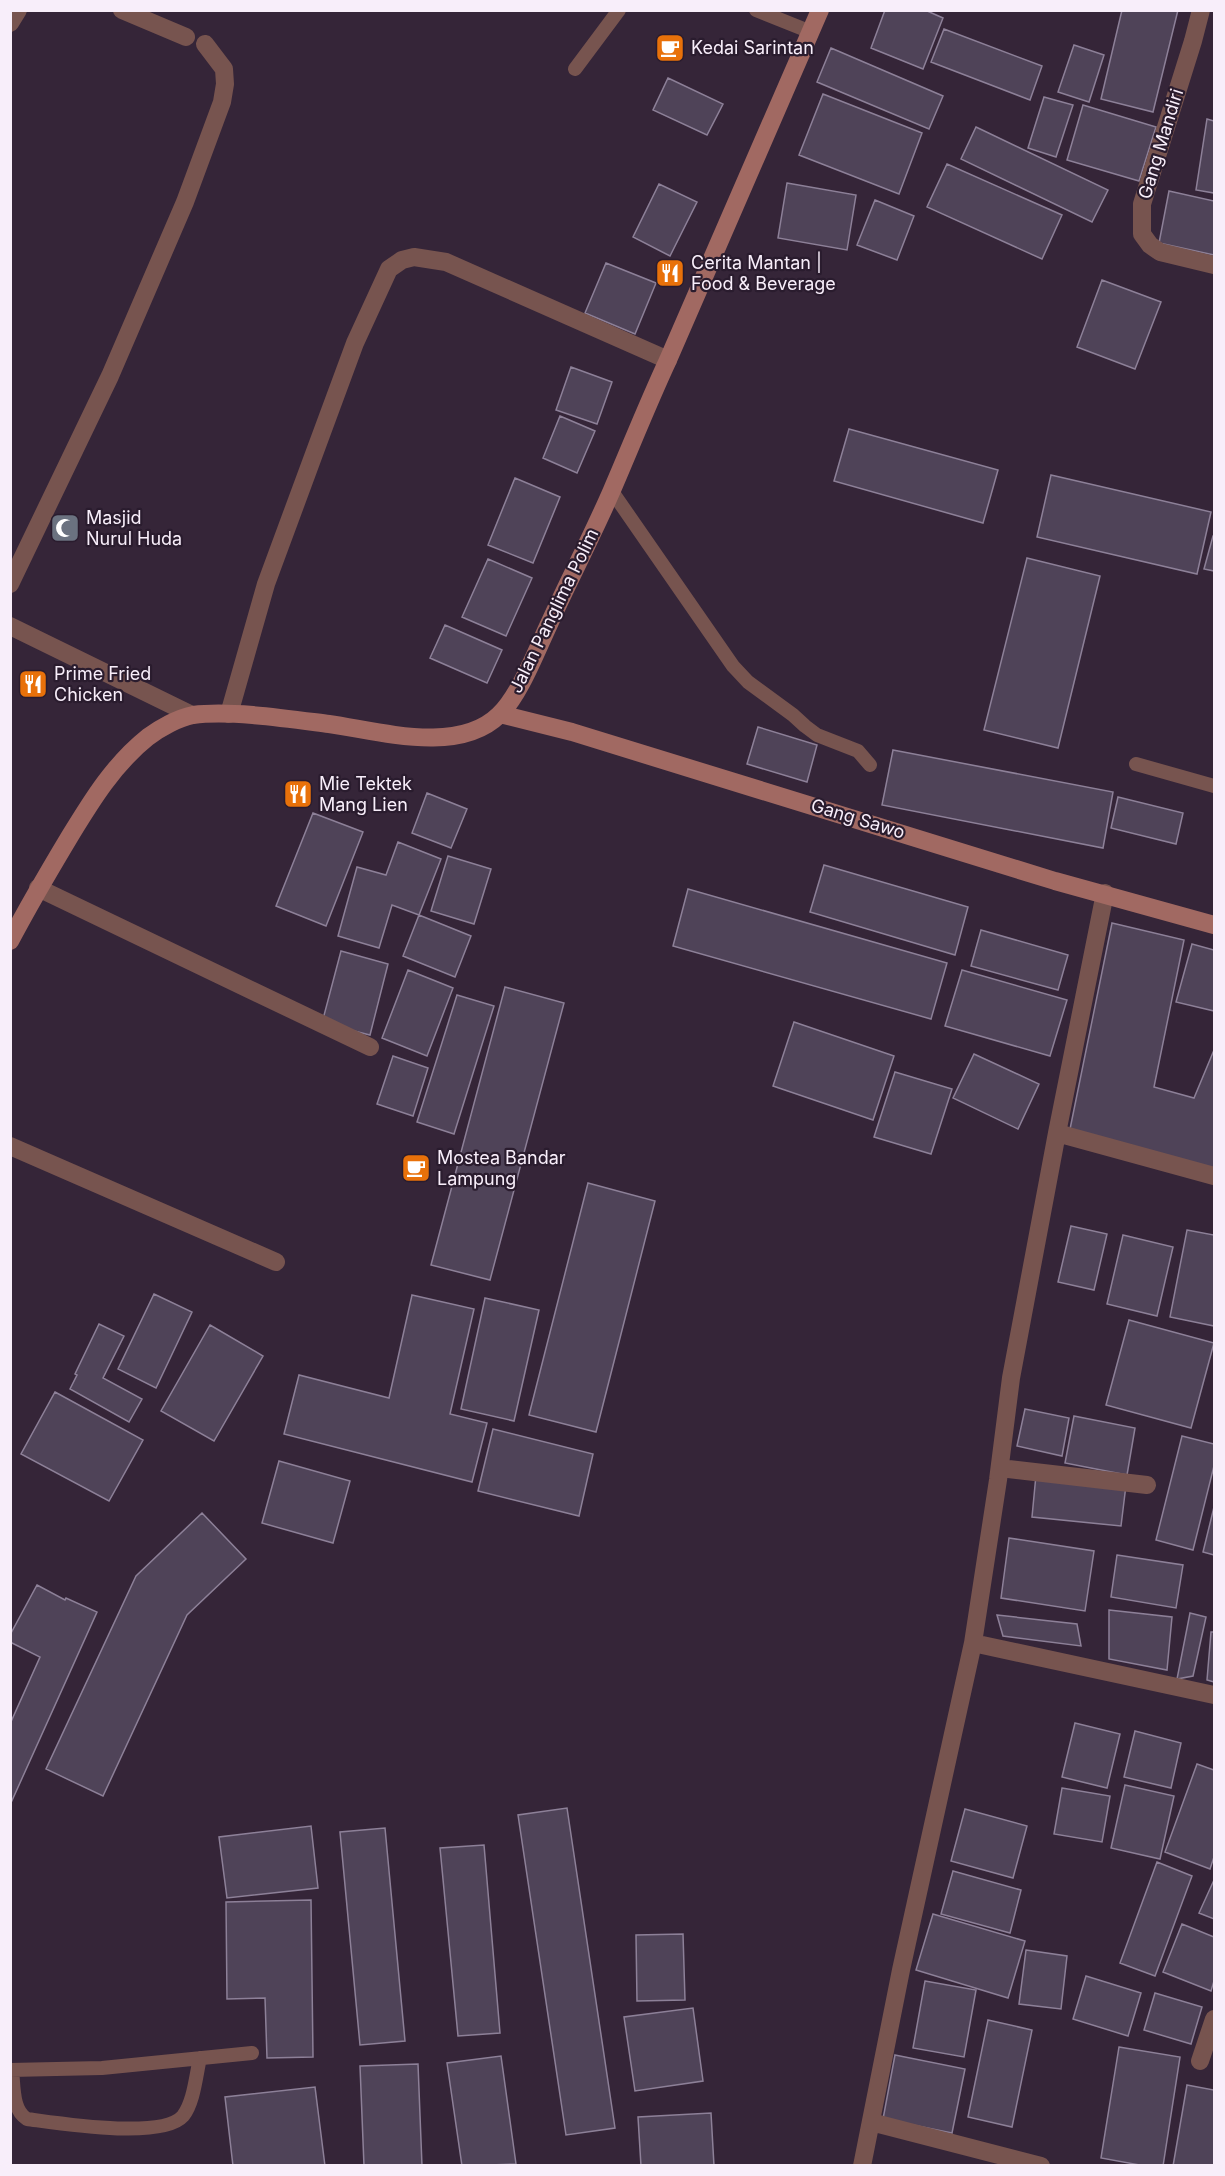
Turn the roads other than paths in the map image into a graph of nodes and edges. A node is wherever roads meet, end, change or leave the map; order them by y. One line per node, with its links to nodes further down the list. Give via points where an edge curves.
1 (18, 10): 7 (street)
2 (122, 10): 9 (street)
3 (619, 10): 11 (lane)
4 (756, 10): 8 (lane)
5 (820, 10): 8 (street, Jalan Panglima Polim)
6 (1201, 10): 12 (street, Gang Mandiri, via 1142,204 1142,234 1160,252)
7 (10, 23)
8 (811, 32): 13 (street, Jalan Panglima Polim)
9 (186, 37)
10 (205, 44): 15 (street, via 224,69 225,84 218,113 185,202 110,376)
11 (575, 69)
12 (1215, 266)
13 (668, 360): 14 (street, Jalan Panglima Polim); 17 (street, via 446,262 414,257 389,269 355,344 266,584)
14 (611, 490): 18 (street, Jalan Panglima Polim, via 526,673); 21 (lane, via 748,682 818,735 858,751)
15 (10, 584)
16 (10, 626): 19 (street)
17 (229, 714): 18 (street, Jalan Panglima Polim, via 398,735 446,737 485,727); 19 (street, Jalan Panglima Polim)
18 (500, 714): 24 (street, Gang Sawo, via 572,732)
19 (192, 715): 23 (street, Jalan Panglima Polim, via 148,737 122,762 97,793)
20 (1136, 764): 22 (lane)
21 (870, 765)
22 (1215, 786)
23 (38, 888): 26 (street, Jalan Panglima Polim); 27 (street)
24 (1105, 893): 25 (street, Gang Sawo); 28 (street)
25 (1215, 925)
26 (10, 941)
27 (370, 1047)
28 (1057, 1133): 30 (street); 32 (street, via 1011,1378)
29 (10, 1146): 31 (street)
30 (1215, 1176)
31 (276, 1262)
32 (1000, 1468): 33 (street); 34 (street)
33 (1147, 1485)
34 (973, 1643): 35 (street); 41 (street)
35 (1215, 1695)
36 (1215, 2019): 39 (street)
37 (252, 2053): 38 (lane)
38 (200, 2058): 40 (lane, via 102,2068); 40 (lane, via 188,2108 181,2118 169,2125 117,2129 27,2119 17,2108)
39 (1200, 2061)
40 (11, 2070)
41 (871, 2122): 42 (street); 43 (street)
42 (862, 2166)
43 (1041, 2166)

